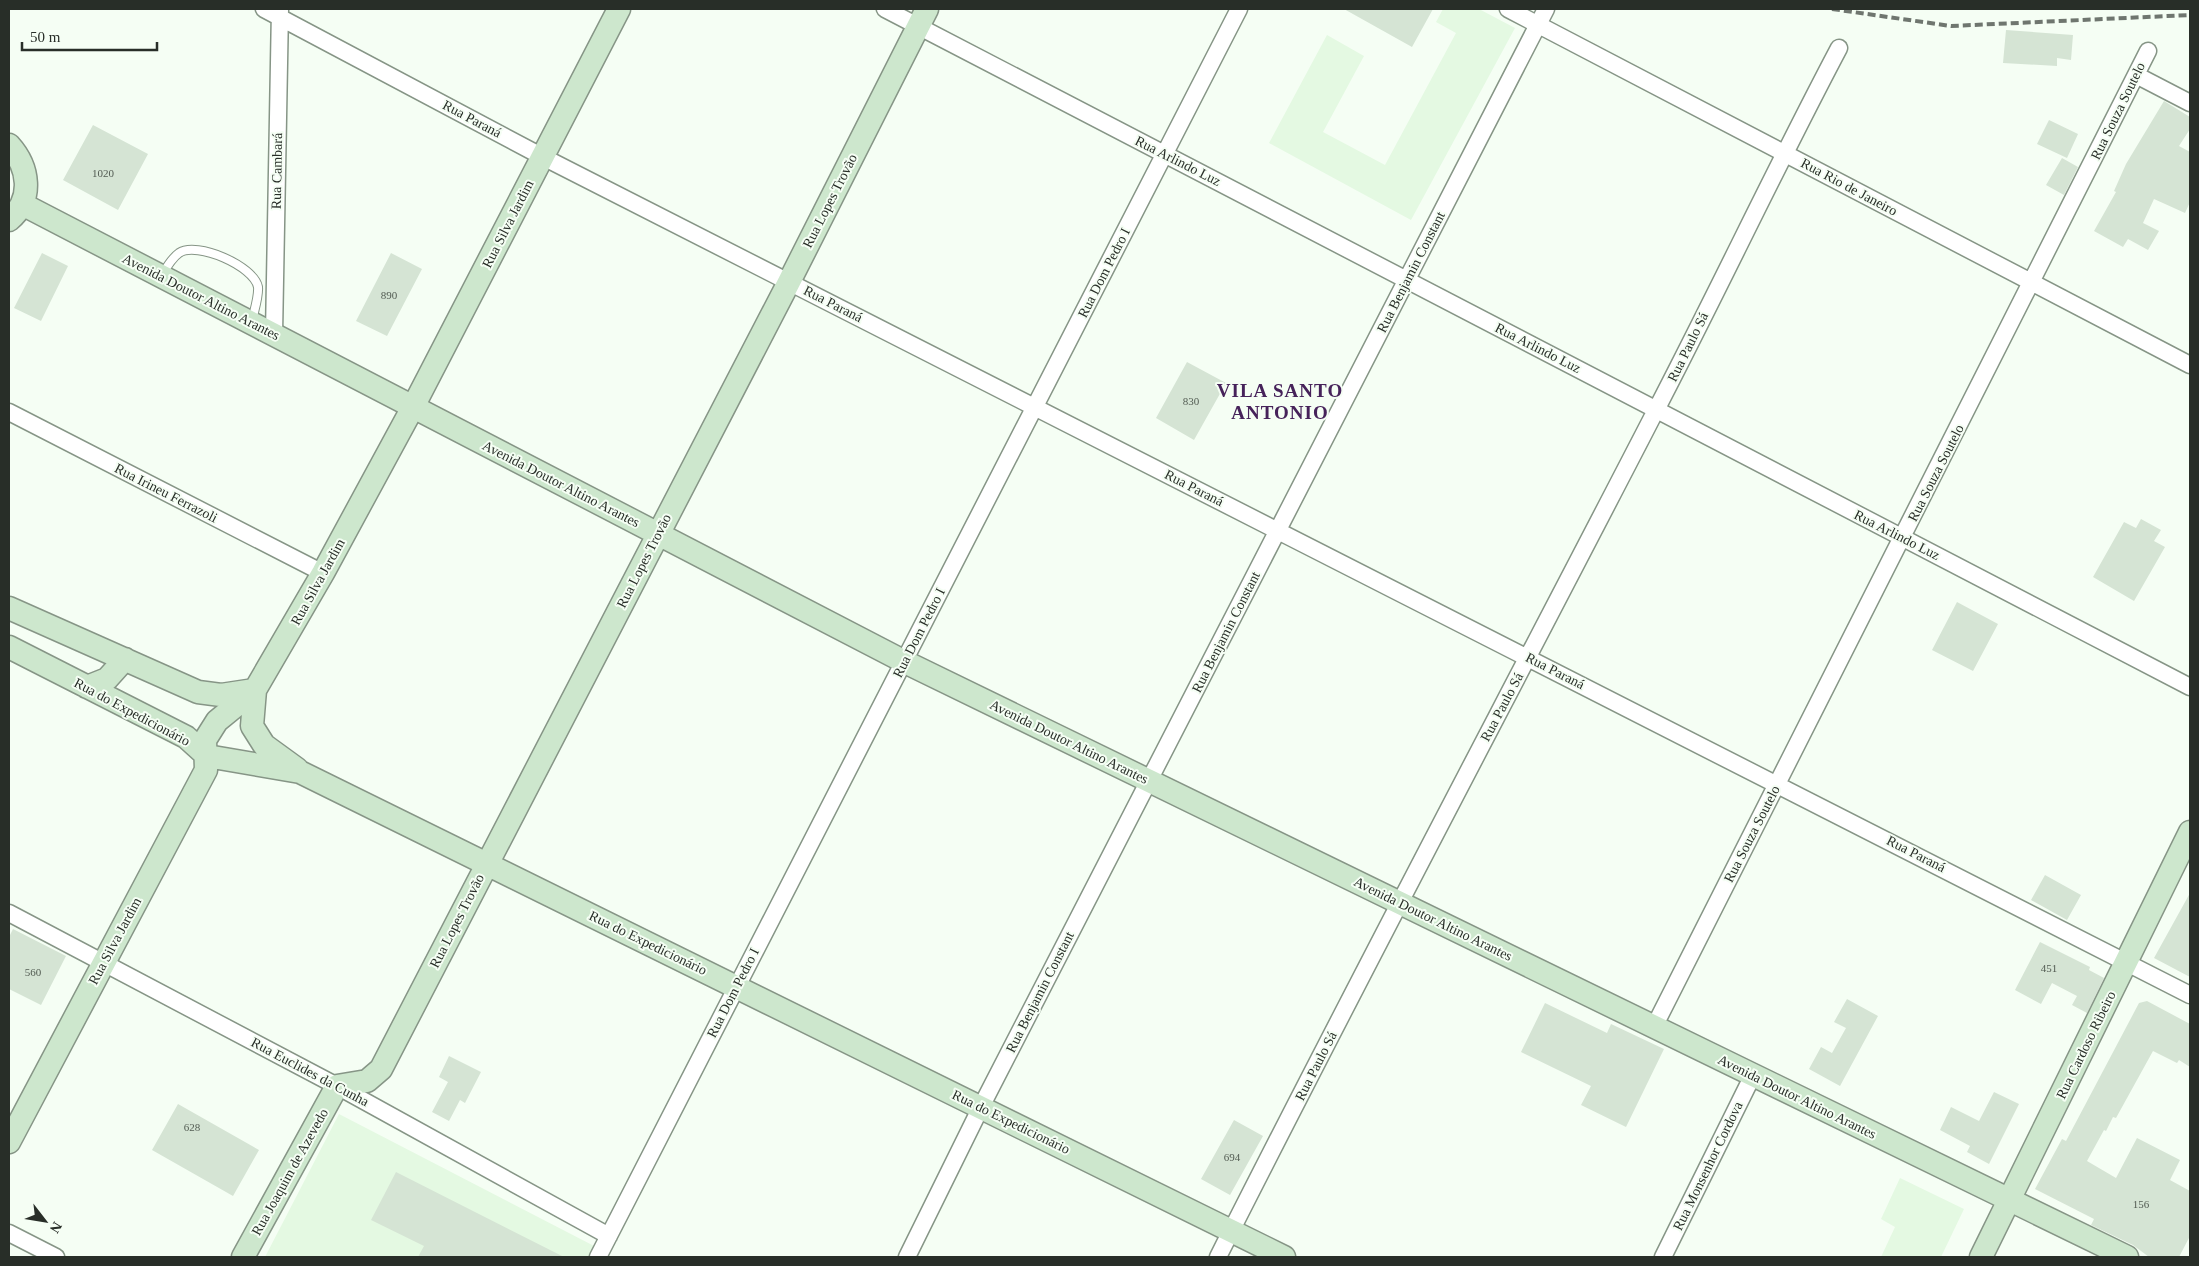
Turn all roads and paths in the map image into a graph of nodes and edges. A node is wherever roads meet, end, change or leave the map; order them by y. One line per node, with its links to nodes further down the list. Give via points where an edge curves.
1 (264, 9): 7 (street, Rua Paraná)
2 (619, 9): 17 (street, Rua Silva Jardim)
3 (885, 9): 8 (street, Rua Arlindo Luz)
4 (1240, 9): 16 (street, Rua Dom Pedro I)
5 (1508, 9): 9 (street, Rua Rio de Janeiro)
6 (1546, 9): 9 (street, Rua Benjamin Constant)
7 (280, 13): 17 (street, Rua Paraná); 24 (street, Rua Cambará)
8 (922, 17): 16 (street, Rua Arlindo Luz); 21 (street, Rua Lopes Trovão)
9 (1539, 25): 15 (street, Rua Rio de Janeiro); 20 (street, Rua Benjamin Constant)
10 (1839, 48): 15 (street, Rua Paulo Sá)
11 (2148, 51): 12 (street, Rua Souza Soutelo)
12 (2136, 75): 13 (street); 22 (street, Rua Souza Soutelo)
13 (2190, 103)
14 (9, 145): 18 (street, via 19,156 25,171 26,188)
15 (1784, 152): 22 (street, Rua Rio de Janeiro); 28 (street, Rua Paulo Sá)
16 (1165, 154): 20 (street, Rua Arlindo Luz); 27 (street, Rua Dom Pedro I)
17 (543, 157): 21 (street, Rua Paraná); 26 (street, Rua Silva Jardim)
18 (15, 212): 19 (street, Avenida Doutor Altino Arantes)
19 (161, 276): 23 (street, Avenida Doutor Altino Arantes); 23 (lane, via 179,253 196,249 230,261 253,275 258,287)
20 (1407, 280): 28 (street, Rua Arlindo Luz); 30 (street, Rua Benjamin Constant)
21 (789, 282): 27 (street, Rua Paraná); 31 (street, Rua Lopes Trovão)
22 (2032, 284): 25 (street, Rua Rio de Janeiro); 32 (street, Rua Souza Soutelo)
23 (252, 323): 24 (street, Avenida Doutor Altino Arantes)
24 (274, 334): 26 (street, Avenida Doutor Altino Arantes)
25 (2190, 365)
26 (414, 407): 31 (street, Avenida Doutor Altino Arantes); 33 (street, Rua Silva Jardim)
27 (1035, 407): 30 (street, Rua Paraná); 38 (street, Rua Dom Pedro I)
28 (1657, 410): 32 (street, Rua Arlindo Luz); 36 (street, Rua Paulo Sá)
29 (9, 412): 33 (street, Rua Irineu Ferrazoli)
30 (1278, 530): 36 (street, Rua Paraná); 44 (street, Rua Benjamin Constant)
31 (658, 534): 38 (street, Avenida Doutor Altino Arantes); 47 (street, Rua Lopes Trovão)
32 (1903, 538): 40 (street, Rua Arlindo Luz); 45 (street, Rua Souza Soutelo)
33 (323, 573): 41 (street, Rua Silva Jardim)
34 (10, 611): 37 (street)
35 (9, 647): 39 (street, Rua do Expedicionário)
36 (1528, 657): 45 (street, Rua Paraná); 48 (street, Rua Paulo Sá)
37 (125, 659): 39 (street, via 107,679); 41 (street, via 198,692 221,695)
38 (905, 662): 44 (street, Avenida Doutor Altino Arantes); 52 (street, Rua Dom Pedro I)
39 (86, 687): 42 (street, Rua do Expedicionário, via 186,737)
40 (2190, 687)
41 (255, 690): 42 (street, Rua Silva Jardim, via 216,722 205,740); 43 (street, via 252,726 264,745)
42 (207, 756): 43 (street, Rua do Expedicionário); 51 (street, Rua Silva Jardim, via 206,770)
43 (300, 772): 47 (street, Rua do Expedicionário)
44 (1149, 781): 48 (street, Avenida Doutor Altino Arantes); 57 (street, Rua Benjamin Constant)
45 (1778, 784): 50 (street, Rua Paraná); 54 (street, Rua Souza Soutelo)
46 (2190, 832): 50 (street, Rua Cardoso Ribeiro)
47 (487, 864): 52 (street, Rua do Expedicionário); 56 (street, Rua Lopes Trovão, via 380,1069 367,1081)
48 (1399, 903): 54 (street, Avenida Doutor Altino Arantes); 60 (street, Rua Paulo Sá)
49 (9, 913): 51 (street, Rua Euclides da Cunha)
50 (2127, 961): 53 (street, Rua Paraná); 59 (street, Rua Cardoso Ribeiro)
51 (104, 962): 56 (street, Rua Euclides da Cunha); 58 (street, Rua Silva Jardim)
52 (736, 986): 57 (street, Rua do Expedicionário); 62 (street, Rua Dom Pedro I)
53 (2190, 995)
54 (1654, 1027): 55 (street, Avenida Doutor Altino Arantes)
55 (1752, 1075): 59 (street, Avenida Doutor Altino Arantes); 69 (street, Rua Monsenhor Cordova)
56 (337, 1086): 62 (street, Rua Euclides da Cunha); 64 (street, Rua Joaquim de Azevedo)
57 (981, 1107): 60 (street, Rua do Expedicionário); 66 (street, Rua Benjamin Constant)
58 (9, 1142)
59 (2009, 1200): 70 (street, Rua Cardoso Ribeiro); 71 (street, Avenida Doutor Altino Arantes)
60 (1231, 1231): 67 (street, Rua Paulo Sá); 68 (street, Rua do Expedicionário)
61 (9, 1233): 63 (street)
62 (609, 1236): 65 (street, Rua Dom Pedro I)
63 (56, 1257)
64 (243, 1257)
65 (598, 1257)
66 (907, 1257)
67 (1218, 1257)
68 (1284, 1257)
69 (1663, 1257)
70 (1981, 1257)
71 (2127, 1257)

